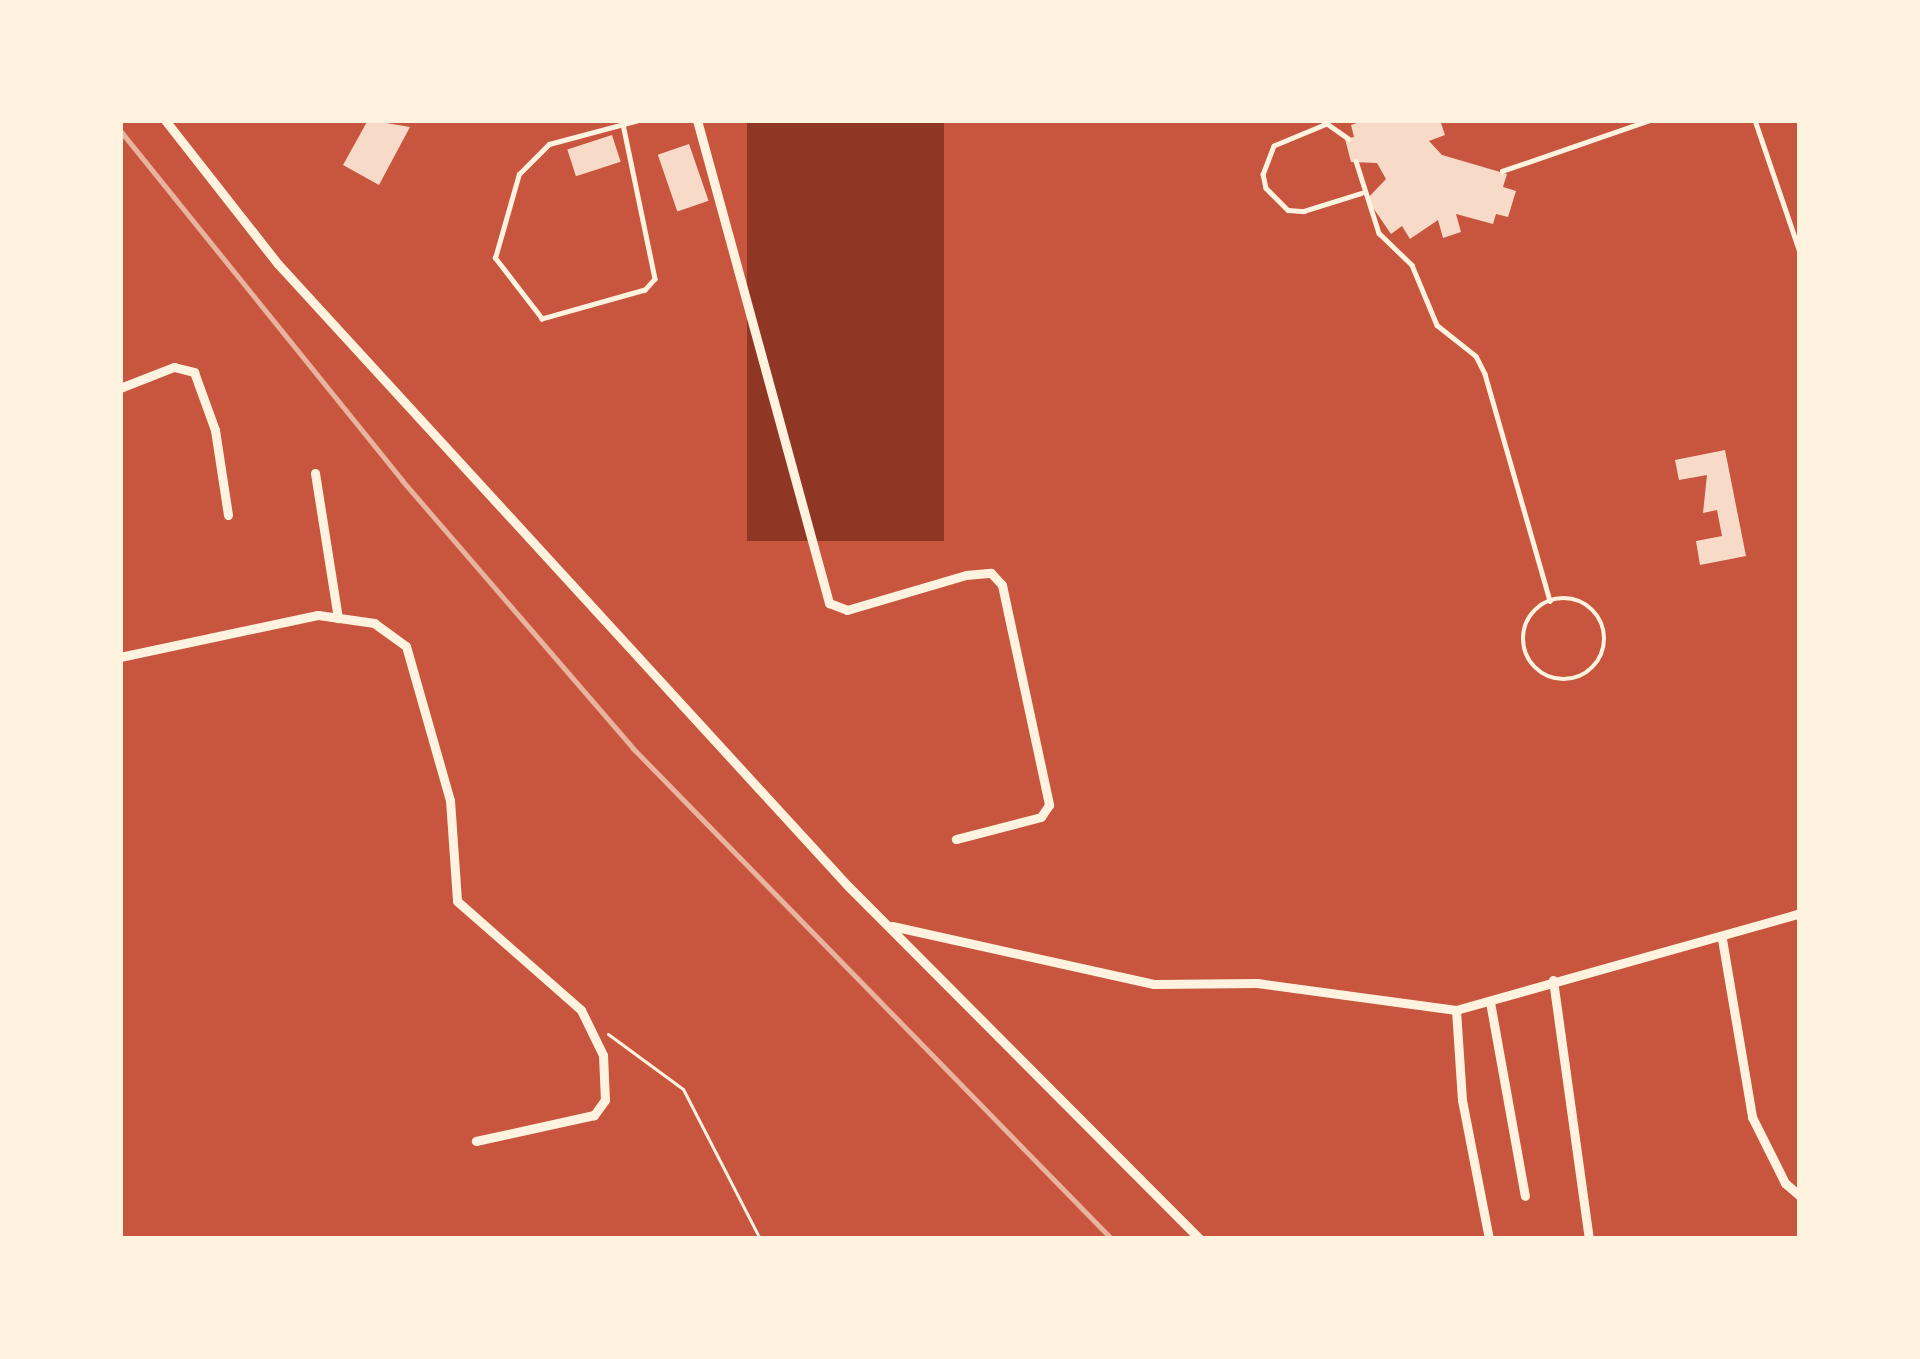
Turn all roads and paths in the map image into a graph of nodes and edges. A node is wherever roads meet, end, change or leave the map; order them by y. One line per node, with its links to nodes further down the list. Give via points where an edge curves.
1 (165, 120): 21 (street, via 278,264)
2 (639, 120): 7 (lane)
3 (697, 120): 19 (street, via 829,603 841,612 966,574 991,574 1002,585 1049,805 1041,817)
4 (1650, 120): 10 (lane)
5 (1755, 120): 12 (lane)
6 (1324, 122): 8 (lane); 11 (lane, via 1274,146 1266,188 1288,210 1304,211)
7 (623, 124): 7 (lane, via 549,145 520,175 495,258 542,319 645,290 656,279)
8 (1348, 138)
9 (1356, 161): 11 (lane)
10 (1502, 171)
11 (1363, 192): 16 (lane, via 1379,233 1412,265 1437,325 1477,356)
12 (1800, 252)
13 (120, 388): 15 (street, via 174,367 194,372)
14 (314, 473): 17 (street)
15 (229, 515)
16 (1550, 601): 16 (lane, via 1589,607 1604,628 1595,666 1572,680 1545,676 1523,644 1529,617)
17 (338, 618): 18 (street, via 288,619); 26 (street, via 388,628 412,655 450,800 457,901)
18 (120, 657)
19 (956, 839)
20 (1800, 913): 22 (street)
21 (889, 925): 25 (street, via 1154,984 1257,983); 31 (street)
22 (1722, 938): 23 (street); 29 (street, via 1752,1117 1785,1183)
23 (1553, 980): 24 (street); 33 (street)
24 (1490, 1002): 25 (street); 28 (street)
25 (1456, 1010): 32 (street, via 1462,1100)
26 (592, 1023): 27 (street, via 603,1055 601,1108); 30 (path, via 683,1089)
27 (476, 1141)
28 (1525, 1196)
29 (1800, 1196)
30 (760, 1239)
31 (1200, 1239)
32 (1490, 1239)
33 (1589, 1239)

